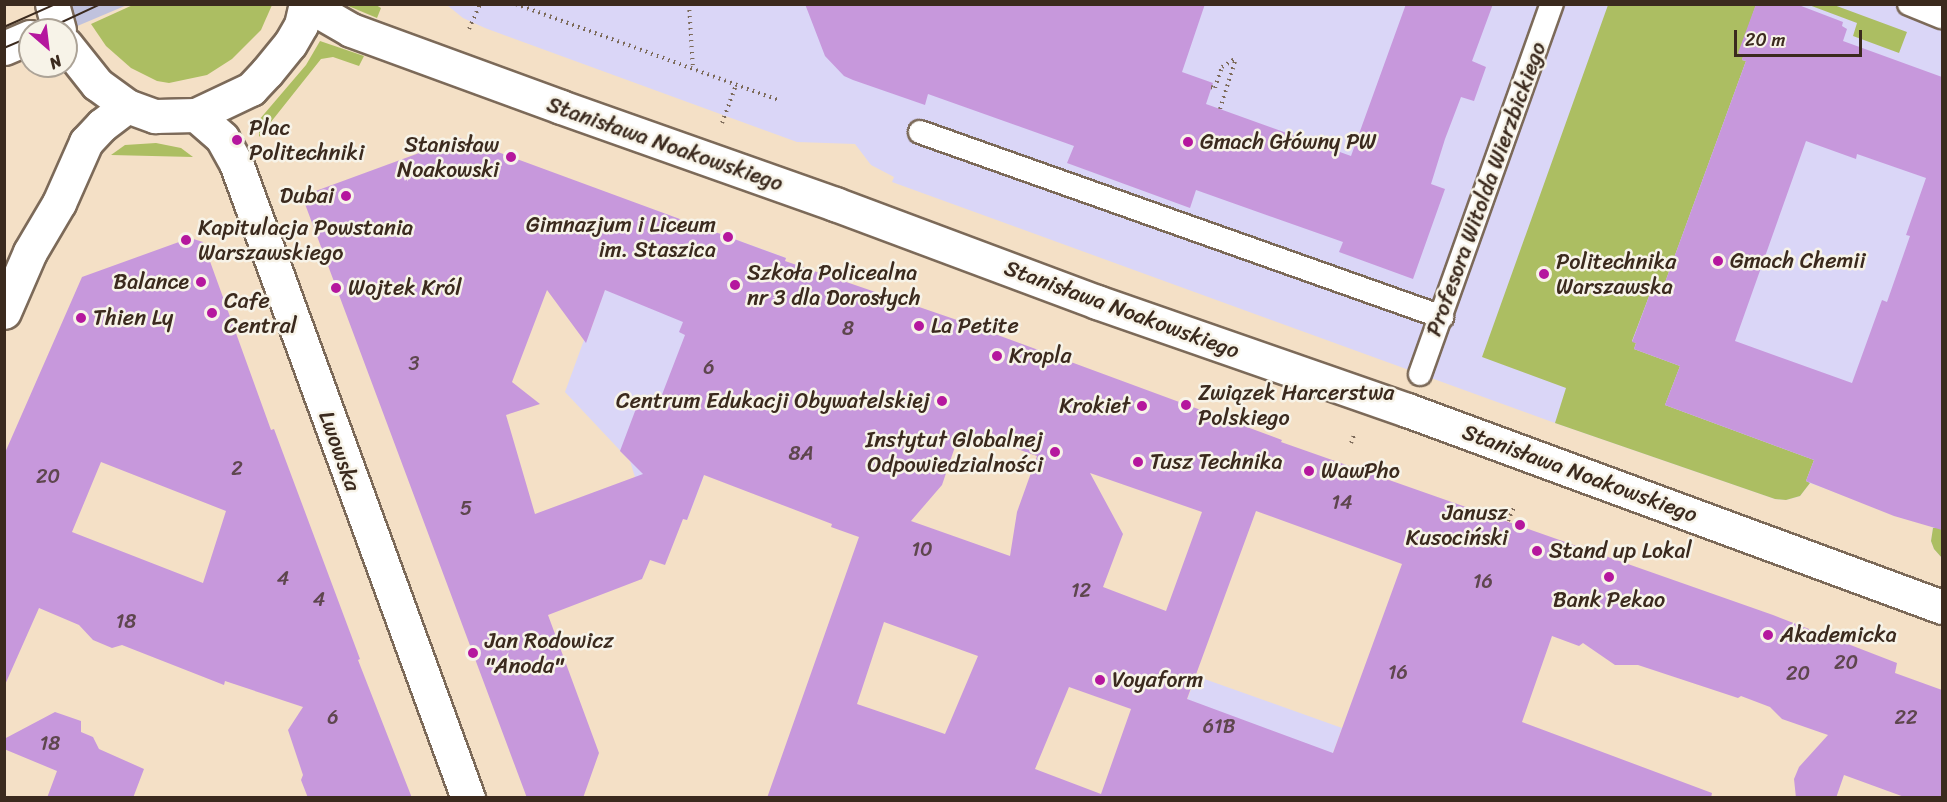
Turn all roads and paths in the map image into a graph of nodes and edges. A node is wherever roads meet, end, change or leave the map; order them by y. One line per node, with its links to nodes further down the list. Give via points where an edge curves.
1 (306, 4): 18 (street, via 296,35 251,89); 26 (street, Stanisława Noakowskiego, via 351,30 549,103 1407,410)
2 (480, 4): 8 (path)
3 (516, 4): 12 (path)
4 (689, 4): 12 (path)
5 (1552, 4): 22 (lane, Profesora Witolda Wierzbickiego)
6 (1909, 4): 7 (lane)
7 (1942, 17)
8 (469, 29)
9 (18, 42): 10 (street)
10 (4, 48)
11 (78, 62): 16 (street)
12 (693, 68): 13 (path)
13 (736, 85): 15 (path); 19 (path)
14 (1211, 87): 17 (path, via 1215,88 1222,67 1236,58)
15 (779, 100)
16 (127, 106): 18 (street, via 155,116); 21 (street, via 86,142)
17 (1220, 109)
18 (196, 115): 27 (street, Lwowska, via 222,138 236,163)
19 (722, 124)
20 (920, 132): 22 (lane)
21 (4, 312)
22 (1442, 317): 23 (lane, Profesora Witolda Wierzbickiego)
23 (1420, 374)
24 (1515, 505): 25 (path)
25 (1508, 521)
26 (1942, 607)
27 (468, 798)

